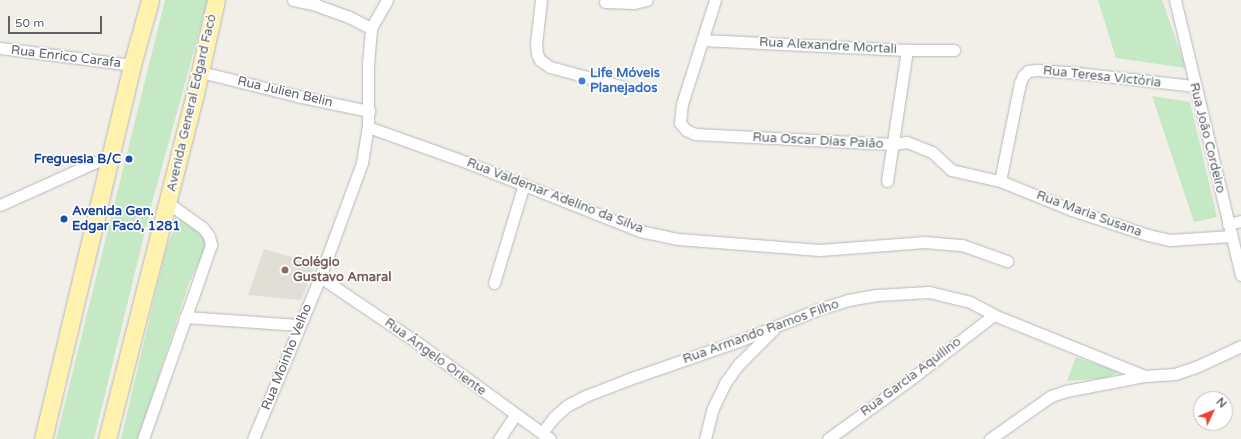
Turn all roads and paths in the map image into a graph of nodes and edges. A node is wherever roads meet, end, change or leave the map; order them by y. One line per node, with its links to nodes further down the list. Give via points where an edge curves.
1 (150, 0): 16 (main road)
2 (216, 0): 17 (main road, Avenida General Edgard Facó)
3 (293, 0): 10 (street)
4 (387, 0): 11 (street, Rua Moinho Velho)
5 (541, 0): 19 (street, via 536,44 540,60 550,67)
6 (647, 0): 9 (street, via 634,4)
7 (714, 0): 12 (street)
8 (1175, 0): 18 (street, Rua João Cordeiro)
9 (605, 2)
10 (316, 3): 11 (street)
11 (371, 28): 20 (street, Rua Moinho Velho, via 368,64)
12 (702, 40): 14 (street, Rua Alexandre Mortali); 22 (street, Rua Oscar Dias Paião, via 682,104 680,123 686,130 695,134)
13 (0, 48): 16 (street, Rua Enrico Carafa)
14 (907, 50): 15 (street, Rua Alexandre Mortali); 22 (street)
15 (954, 50)
16 (132, 66): 23 (main road)
17 (201, 72): 20 (street, Rua Julien Belin); 28 (main road, Avenida General Edgard Facó)
18 (1194, 86): 26 (street, Rua Teresa Victória, via 1069,72 1028,71 1020,83); 31 (street, Rua João Cordeiro)
19 (624, 87)
20 (369, 111): 21 (street, Rua Moinho Velho)
21 (368, 127): 27 (street, Rua Valdemar Adelino da Silva); 35 (street, Rua Moinho Velho, via 362,163)
22 (893, 144): 24 (street, Rua Oscar Dias Paião, via 907,142 921,147 932,152); 25 (street)
23 (111, 155): 29 (street); 45 (main road)
24 (951, 170): 26 (street, Rua Maria Susana)
25 (887, 181)
26 (1000, 181): 32 (street, Rua Maria Susana, via 1072,210 1163,239)
27 (524, 184): 33 (street, Rua Valdemar Adelino da Silva, via 640,231 678,239 820,250 925,242 962,245); 36 (street)
28 (168, 203): 38 (street, via 210,236 208,258); 46 (main road, Avenida General Edgard Facó)
29 (0, 204)
30 (1241, 221): 31 (street)
31 (1228, 224): 32 (street, Rua João Cordeiro)
32 (1231, 236): 34 (street, Rua João Cordeiro)
33 (1007, 261)
34 (1241, 275)
35 (320, 277): 39 (street, Rua Moinho Velho); 43 (street, Rua Ângelo Oriente, via 418,343)
36 (494, 283)
37 (994, 315): 40 (street, Rua Armando Ramos Filho, via 970,302 930,292 903,293 848,300); 42 (street, Rua Armando Ramos Filho); 51 (street, Rua Garcia Aquilino)
38 (185, 317): 39 (street); 47 (street)
39 (299, 325): 48 (street, Rua Moinho Velho)
40 (776, 327): 44 (street, Rua Armando Ramos Filho, via 588,395 568,405 554,417); 50 (street, via 739,364 725,383 713,408)
41 (1241, 346): 42 (street, Rua Armando Ramos Filho, via 1175,374)
42 (1145, 376): 52 (street, via 1051,396)
43 (515, 415): 44 (street, Rua Ângelo Oriente); 49 (street)
44 (546, 436)
45 (43, 439)
46 (107, 439)
47 (143, 439)
48 (253, 439)
49 (499, 439)
50 (705, 439)
51 (828, 439)
52 (990, 439)

